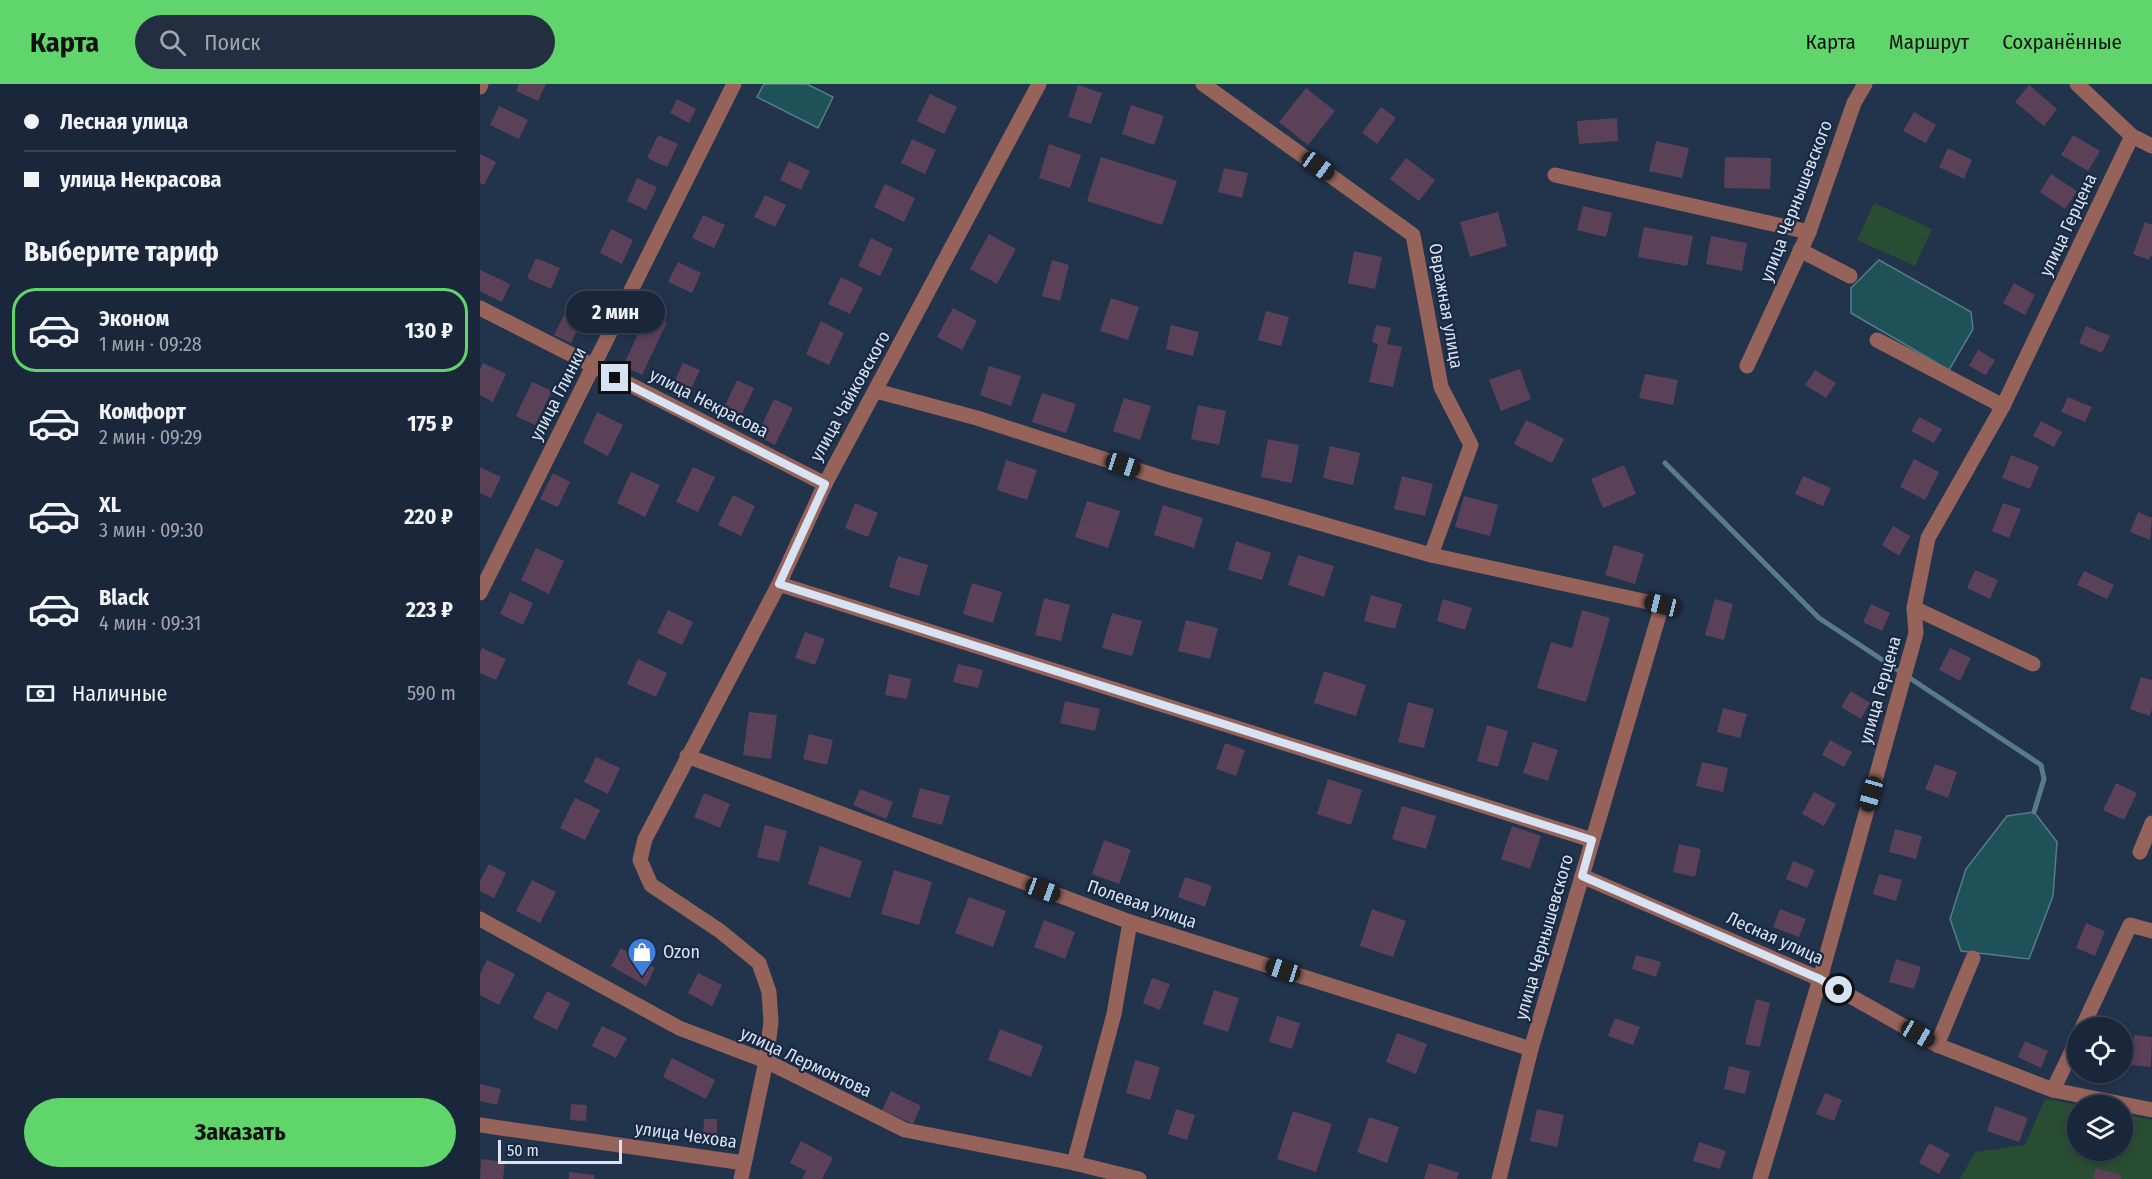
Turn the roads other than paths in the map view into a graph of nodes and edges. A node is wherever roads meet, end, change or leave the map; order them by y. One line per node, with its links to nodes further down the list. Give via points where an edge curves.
1 (734, 84): 15 (street, улица Глинки)
2 (1039, 84): 16 (street, улица Чайковского)
3 (1203, 84): 19 (street, Овражная улица, via 1413,235 1441,387 1471,445)
4 (1865, 84): 9 (street, улица Чернышевского, via 1854,103)
5 (2077, 84): 6 (street)
6 (2132, 136): 7 (street); 17 (street, улица Герцена)
7 (2152, 146)
8 (1555, 175): 9 (street)
9 (1809, 232): 10 (street, улица Чернышевского)
10 (1800, 250): 11 (street); 14 (street, улица Чернышевского)
11 (1850, 276)
12 (480, 308): 15 (street, улица Некрасова)
13 (1877, 340): 17 (street)
14 (1748, 366)
15 (594, 367): 18 (street, улица Некрасова); 21 (street, улица Глинки)
16 (876, 391): 18 (street, улица Чайковского); 19 (street)
17 (2003, 406): 22 (street, улица Герцена, via 1928,538)
18 (825, 484): 20 (street, улица Чайковского)
19 (1431, 555): 26 (street, улица Чернышевского, via 1662,605)
20 (779, 584): 24 (street, улица Чайковского); 26 (street)
21 (480, 593)
22 (1914, 608): 23 (street); 34 (street, улица Герцена, via 1916,633)
23 (2033, 664)
24 (687, 756): 30 (street, Полевая улица); 35 (street, улица Чайковского, via 645,839 640,860 651,885 720,931 759,963)
25 (2152, 823): 27 (street)
26 (1592, 840): 28 (street, улица Чернышевского)
27 (2140, 852)
28 (1582, 876): 34 (street, Лесная улица); 38 (street, улица Чернышевского)
29 (480, 919): 39 (street, улица Лермонтова, via 679,1028)
30 (1130, 922): 38 (street, Полевая улица); 45 (street, via 1114,1014)
31 (2152, 932): 36 (street, via 2130,925)
32 (1973, 958): 37 (street)
33 (768, 959): 35 (street)
34 (1820, 979): 37 (street, Лесная улица); 49 (street, улица Герцена)
35 (769, 992): 39 (street, via 771,1022)
36 (2087, 1017)
37 (1937, 1045): 41 (street, Лесная улица)
38 (1527, 1047): 48 (street, улица Чернышевского)
39 (766, 1061): 44 (street); 45 (street, улица Лермонтова, via 905,1130)
40 (2067, 1061): 41 (street)
41 (2053, 1090): 42 (street, Лесная улица)
42 (2152, 1110)
43 (480, 1125): 44 (street, улица Чехова)
44 (744, 1163): 46 (street)
45 (1074, 1163): 47 (street, улица Лермонтова)
46 (741, 1179)
47 (1138, 1179)
48 (1499, 1179)
49 (1760, 1179)

